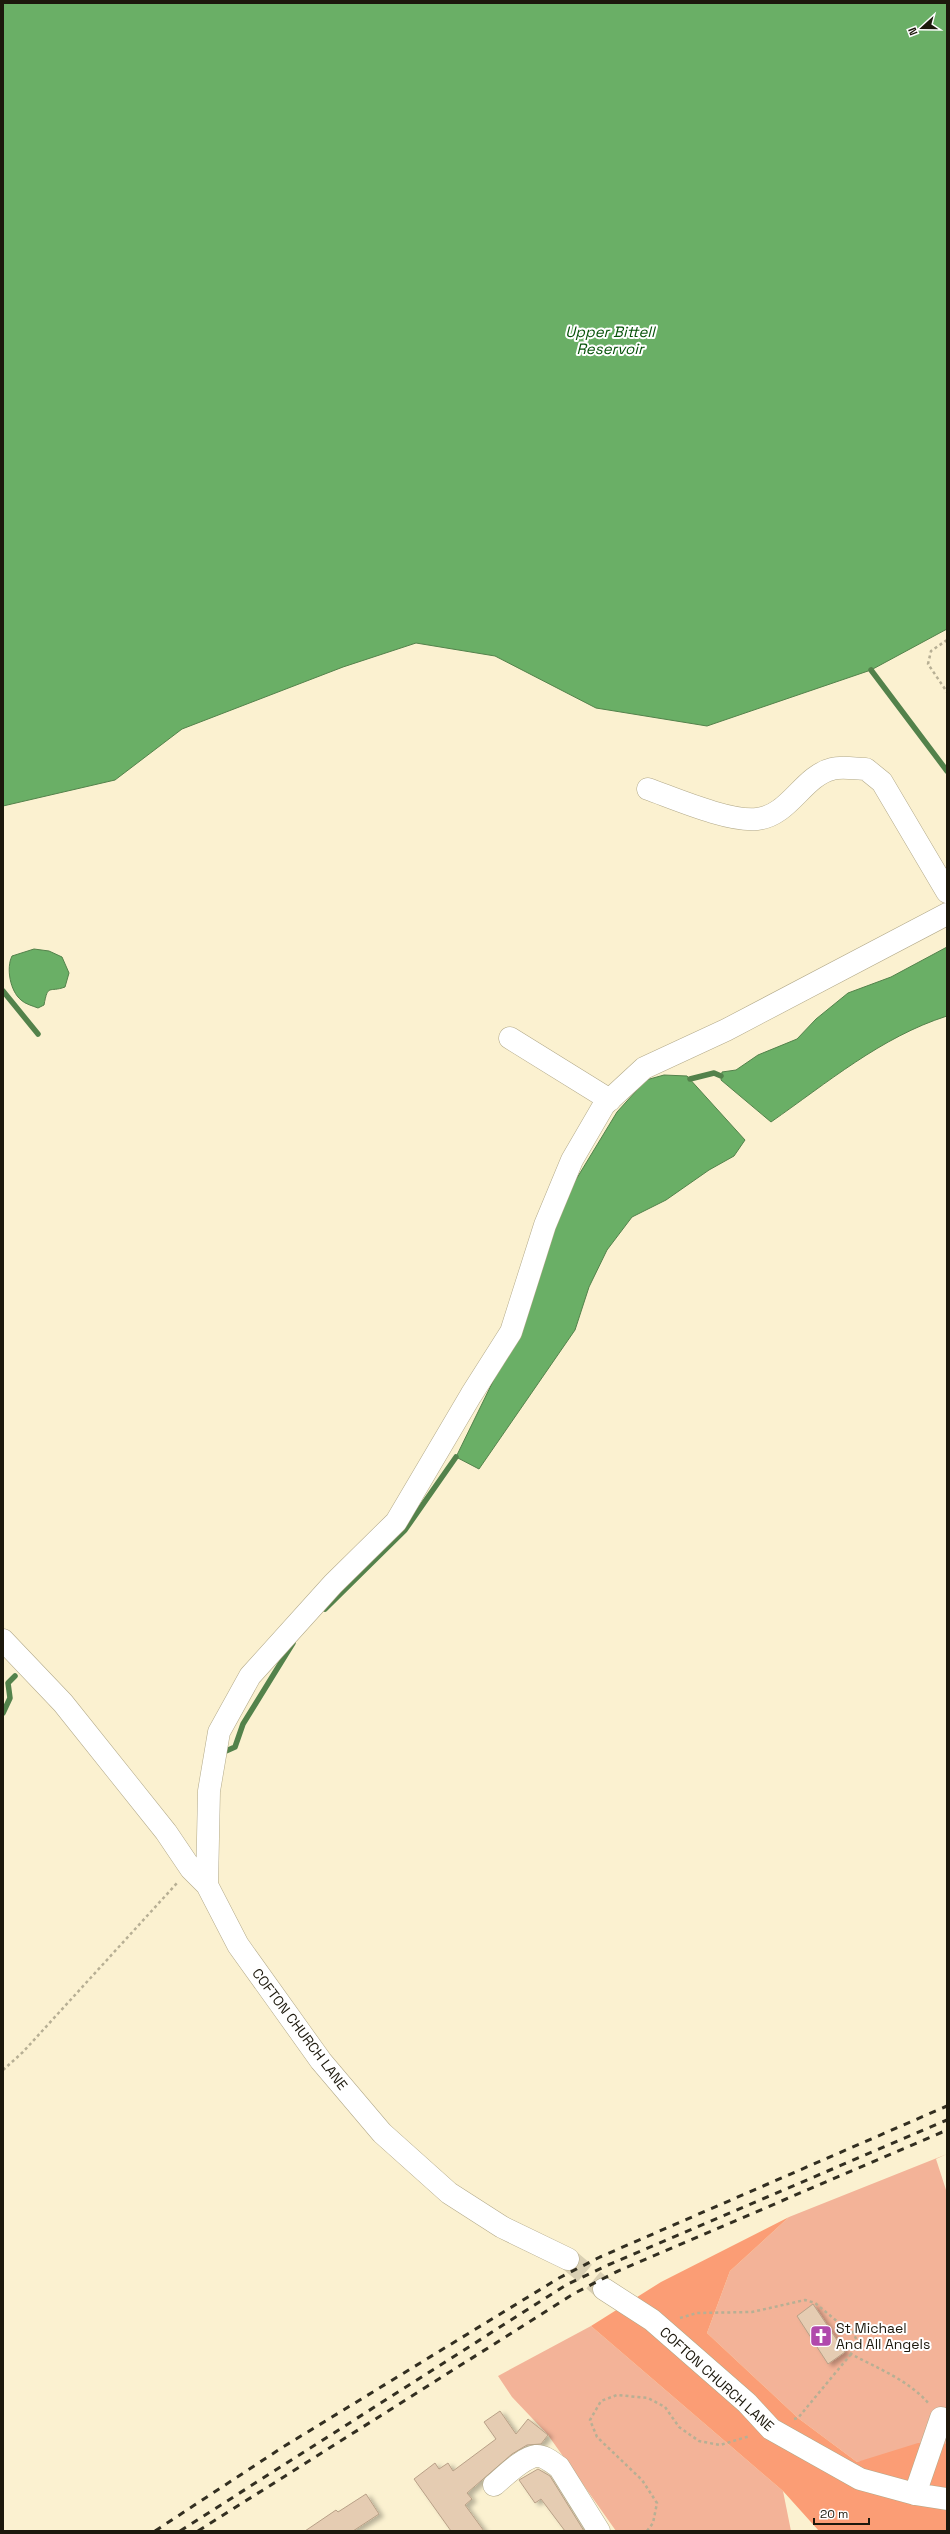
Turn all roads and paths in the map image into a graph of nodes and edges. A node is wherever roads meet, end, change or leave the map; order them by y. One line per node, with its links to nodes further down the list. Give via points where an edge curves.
1 (947, 640): 2 (path, via 931,651 928,664)
2 (947, 692)
3 (648, 789): 4 (street, via 736,818 758,819 793,800 814,777 833,769 866,769 882,782)
4 (947, 892)
5 (947, 914): 7 (street, via 726,1030 644,1068)
6 (510, 1038): 7 (street)
7 (610, 1100): 10 (street, via 604,1105 572,1160 545,1225 511,1332 396,1522 333,1584 250,1676 218,1732 209,1791)
8 (3, 1640): 9 (street, COFTON CHURCH LANE, via 63,1703 166,1832)
9 (191, 1869): 10 (street, COFTON CHURCH LANE); 11 (path, via 23,2052)
10 (206, 1885): 12 (street, COFTON CHURCH LANE, via 238,1945 316,2055 382,2133 449,2193 502,2227)
11 (3, 2070)
12 (568, 2259)
13 (604, 2289): 17 (street, COFTON CHURCH LANE, via 652,2320 747,2403)
14 (681, 2318): 15 (path, via 697,2313 752,2312 805,2300 815,2303 838,2322 850,2326 857,2342)
15 (851, 2354): 16 (path, via 923,2397); 17 (path, via 798,2418)
16 (941, 2418): 19 (street)
17 (771, 2429): 19 (street, COFTON CHURCH LANE, via 860,2479); 22 (path, via 720,2445 699,2441 679,2426 665,2407 648,2398 617,2394 601,2401 590,2420 597,2437 642,2480 656,2503 653,2523)
18 (494, 2485): 21 (street, via 528,2459 537,2456 550,2460 559,2467)
19 (915, 2494): 20 (street, COFTON CHURCH LANE)
20 (947, 2499)
21 (597, 2527)
22 (647, 2531)

